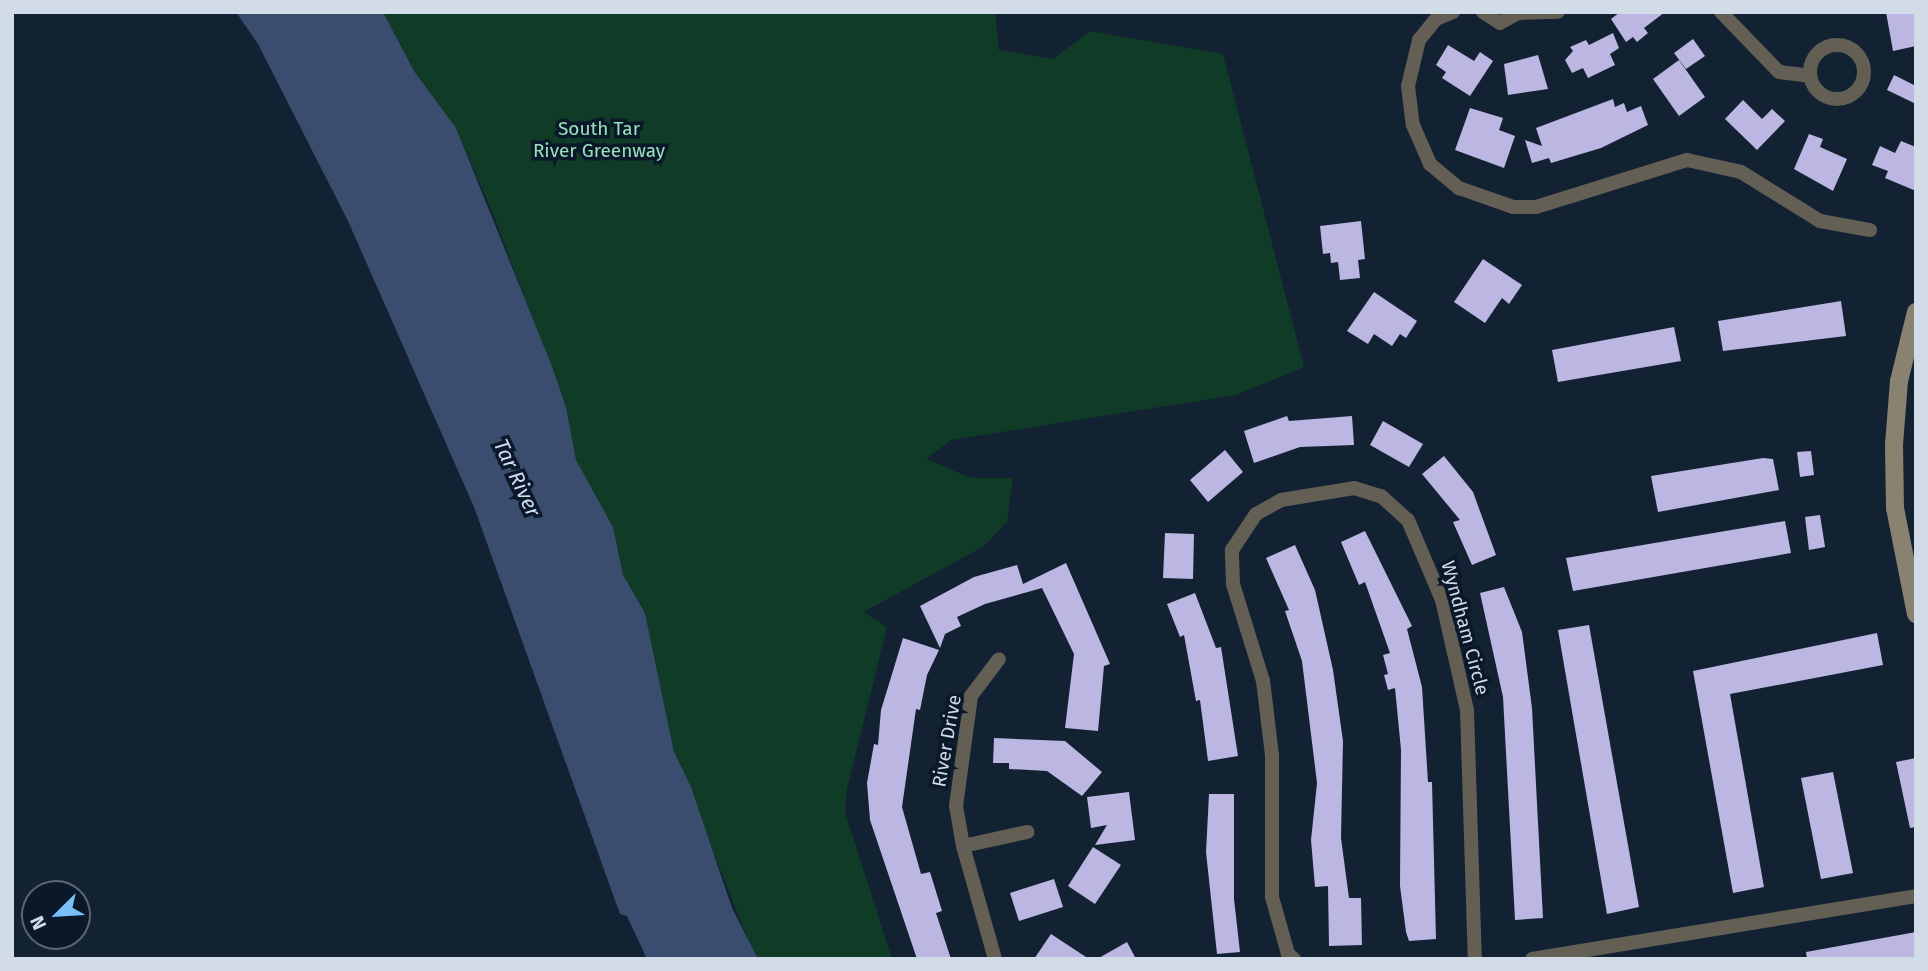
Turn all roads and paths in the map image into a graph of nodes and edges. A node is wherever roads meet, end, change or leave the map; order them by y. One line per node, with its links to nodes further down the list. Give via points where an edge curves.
1 (1453, 12): 7 (street, via 1436,19 1419,40 1408,86 1413,125 1430,164 1459,188 1513,207 1536,206 1687,160 1741,172 1820,221)
2 (1483, 12): 3 (street, via 1500,23)
3 (1520, 12): 4 (street)
4 (1558, 12)
5 (1721, 12): 6 (street, via 1779,72)
6 (1810, 76)
7 (1870, 230)
8 (1916, 312): 9 (street)
9 (1912, 339): 10 (street, via 1894,445 1895,508)
10 (1916, 614)
11 (999, 659): 13 (street, River Drive, via 971,696 956,806)
12 (1027, 832): 13 (street)
13 (963, 846): 15 (street, River Drive)
14 (1916, 896): 18 (street)
15 (995, 959)
16 (1294, 959): 17 (street, Wyndham Circle, via 1288,954 1272,897 1274,775 1263,681 1233,584 1232,550 1256,514 1281,499 1354,488 1381,496 1408,520 1442,600 1467,710)
17 (1475, 959)
18 (1532, 959)

